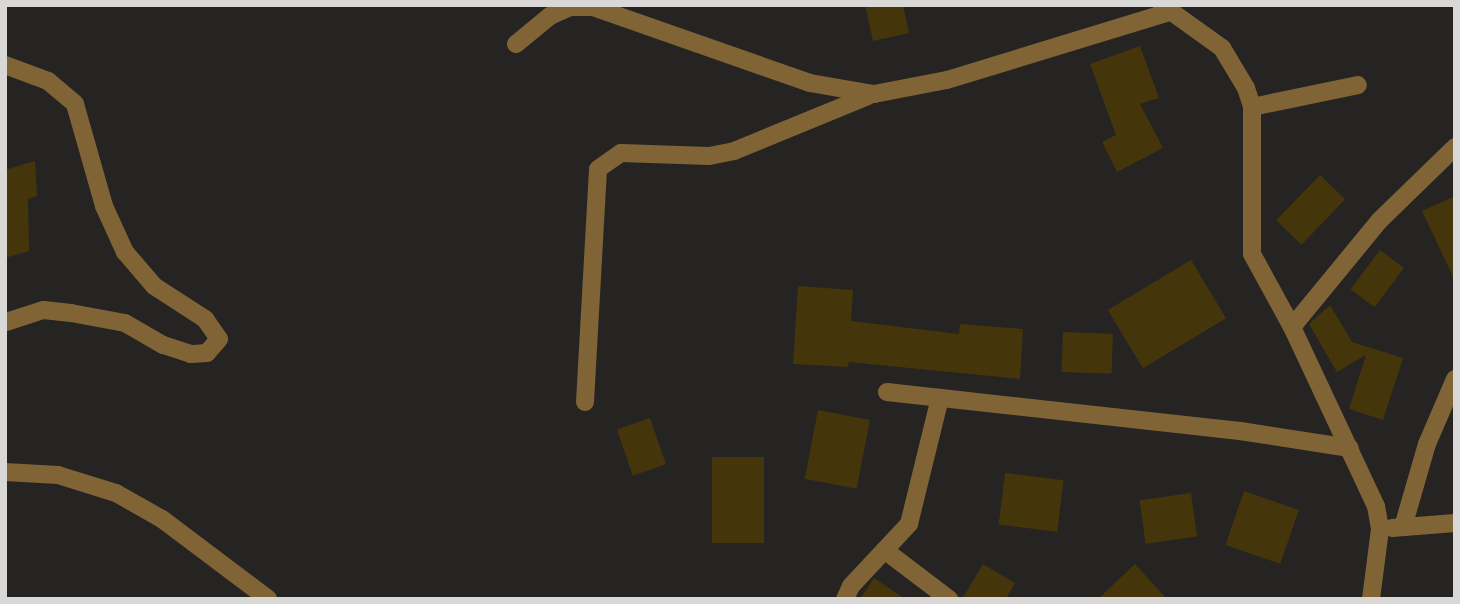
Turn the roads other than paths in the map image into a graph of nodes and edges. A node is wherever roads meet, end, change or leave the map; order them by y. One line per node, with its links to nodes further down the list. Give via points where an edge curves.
1 (1166, 9): 5 (street, via 947,80); 6 (street, via 1232,58)
2 (516, 44): 5 (street, via 550,16 570,7 593,7 810,83)
3 (5, 65): 8 (street, via 48,81 75,104 104,206 125,252 154,286 205,318 219,339 207,352 191,354 163,345 125,323 71,313 43,310)
4 (1358, 85): 6 (street)
5 (874, 94): 13 (street, via 734,151 709,156 621,153 598,169)
6 (1252, 107): 9 (street, via 1252,254)
7 (1455, 147): 9 (street, via 1379,221)
8 (5, 322)
9 (1292, 327): 14 (street)
10 (1455, 379): 17 (street, via 1427,444)
11 (887, 392): 12 (street)
12 (940, 398): 14 (street, via 1240,431); 19 (street, via 909,524)
13 (585, 402)
14 (1350, 448): 18 (street, via 1376,506)
15 (5, 472): 20 (street, via 58,475 116,494 162,519)
16 (1455, 523): 17 (street)
17 (1403, 527): 18 (street)
18 (1380, 529): 23 (street)
19 (887, 552): 21 (street, via 851,586); 22 (street)
20 (268, 599)
21 (845, 599)
22 (949, 599)
23 (1371, 599)

